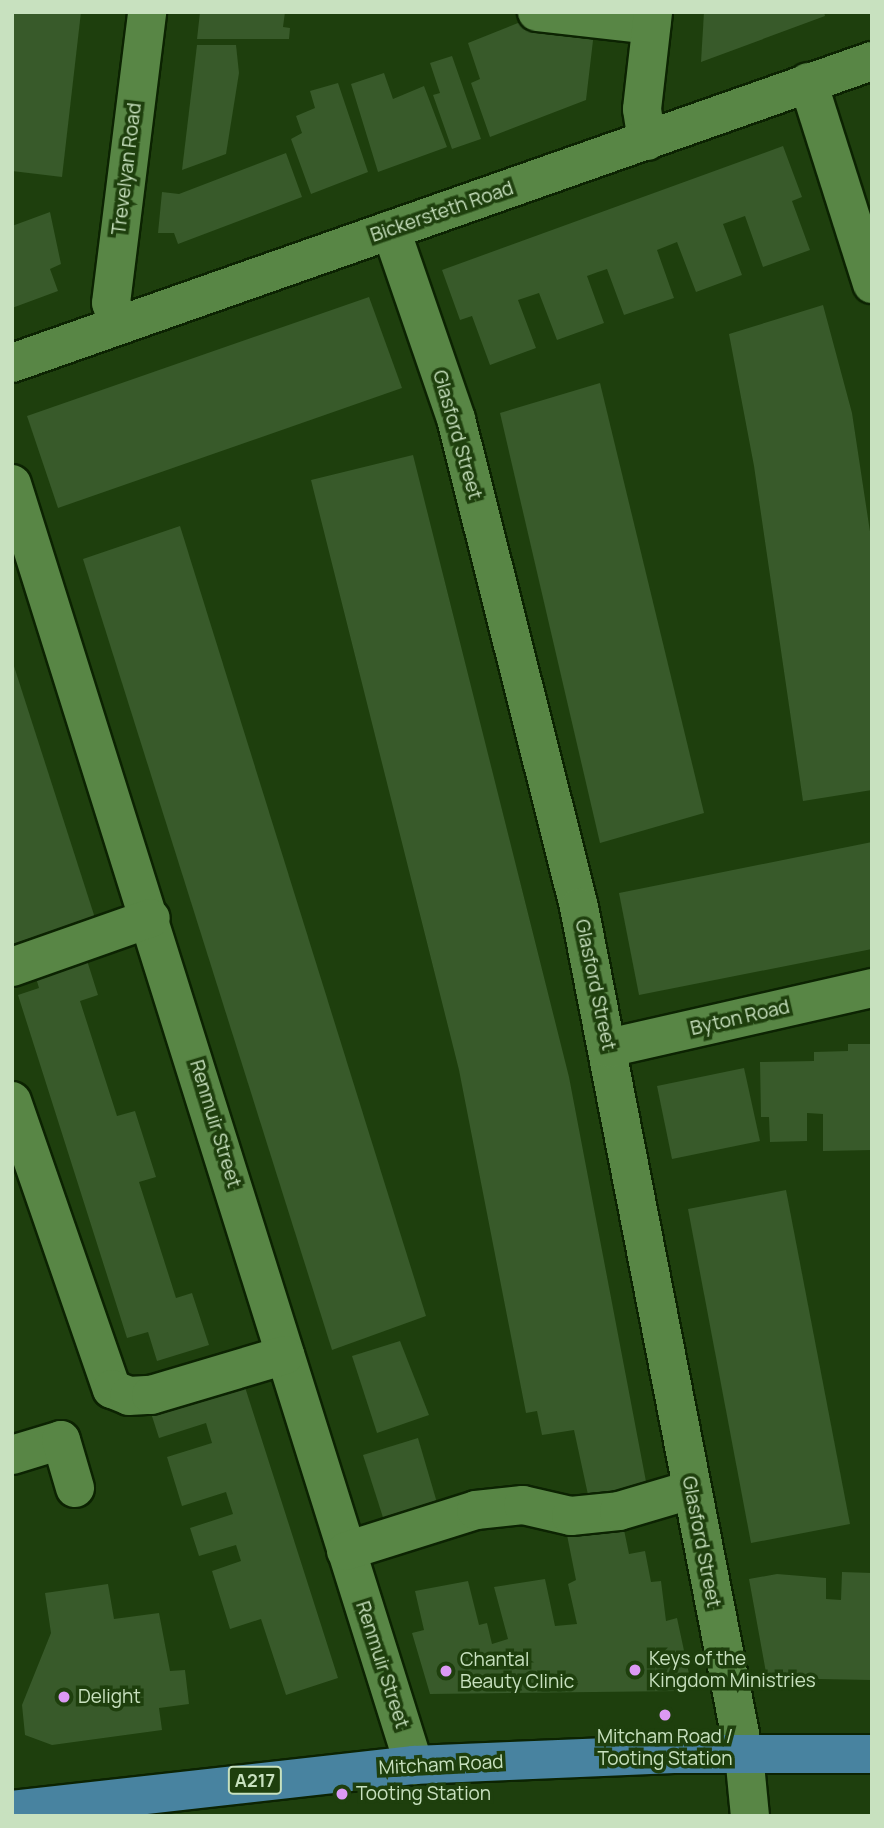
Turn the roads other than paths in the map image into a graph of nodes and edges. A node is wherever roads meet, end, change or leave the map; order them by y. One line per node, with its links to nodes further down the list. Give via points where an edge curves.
1 (147, 12): 9 (street, Trevelyan Road, via 111,303)
2 (537, 12): 3 (street)
3 (652, 18): 6 (street, via 642,109)
4 (872, 61): 5 (street, Bickersteth Road)
5 (808, 82): 6 (street, Bickersteth Road); 8 (street)
6 (647, 141): 7 (street, Bickersteth Road)
7 (391, 230): 9 (street, Bickersteth Road); 15 (street, Glasford Street, via 456,419 579,907)
8 (872, 284)
9 (118, 324): 10 (street, Bickersteth Road)
10 (12, 363)
11 (12, 484): 12 (street, Renmuir Street)
12 (152, 918): 13 (street); 17 (street, Renmuir Street)
13 (12, 967)
14 (872, 988): 15 (street, Byton Road)
15 (608, 1048): 20 (street, Glasford Street)
16 (12, 1101): 17 (street, via 112,1389 129,1396 151,1395)
17 (285, 1355): 21 (street, Renmuir Street)
18 (12, 1454): 19 (street, via 61,1440)
19 (75, 1488)
20 (690, 1490): 21 (street, via 619,1511 571,1516 523,1504 476,1510); 22 (street, Glasford Street)
21 (346, 1551): 24 (street, Renmuir Street)
22 (744, 1754): 23 (main road, Mitcham Road / A217); 24 (main road, Mitcham Road / A217); 27 (street, Glasford Street)
23 (872, 1754)
24 (414, 1765): 25 (main road, Mitcham Road / A217, via 217,1784)
25 (97, 1809): 26 (main road, Mitcham Road / A217)
26 (12, 1810)
27 (750, 1816)

